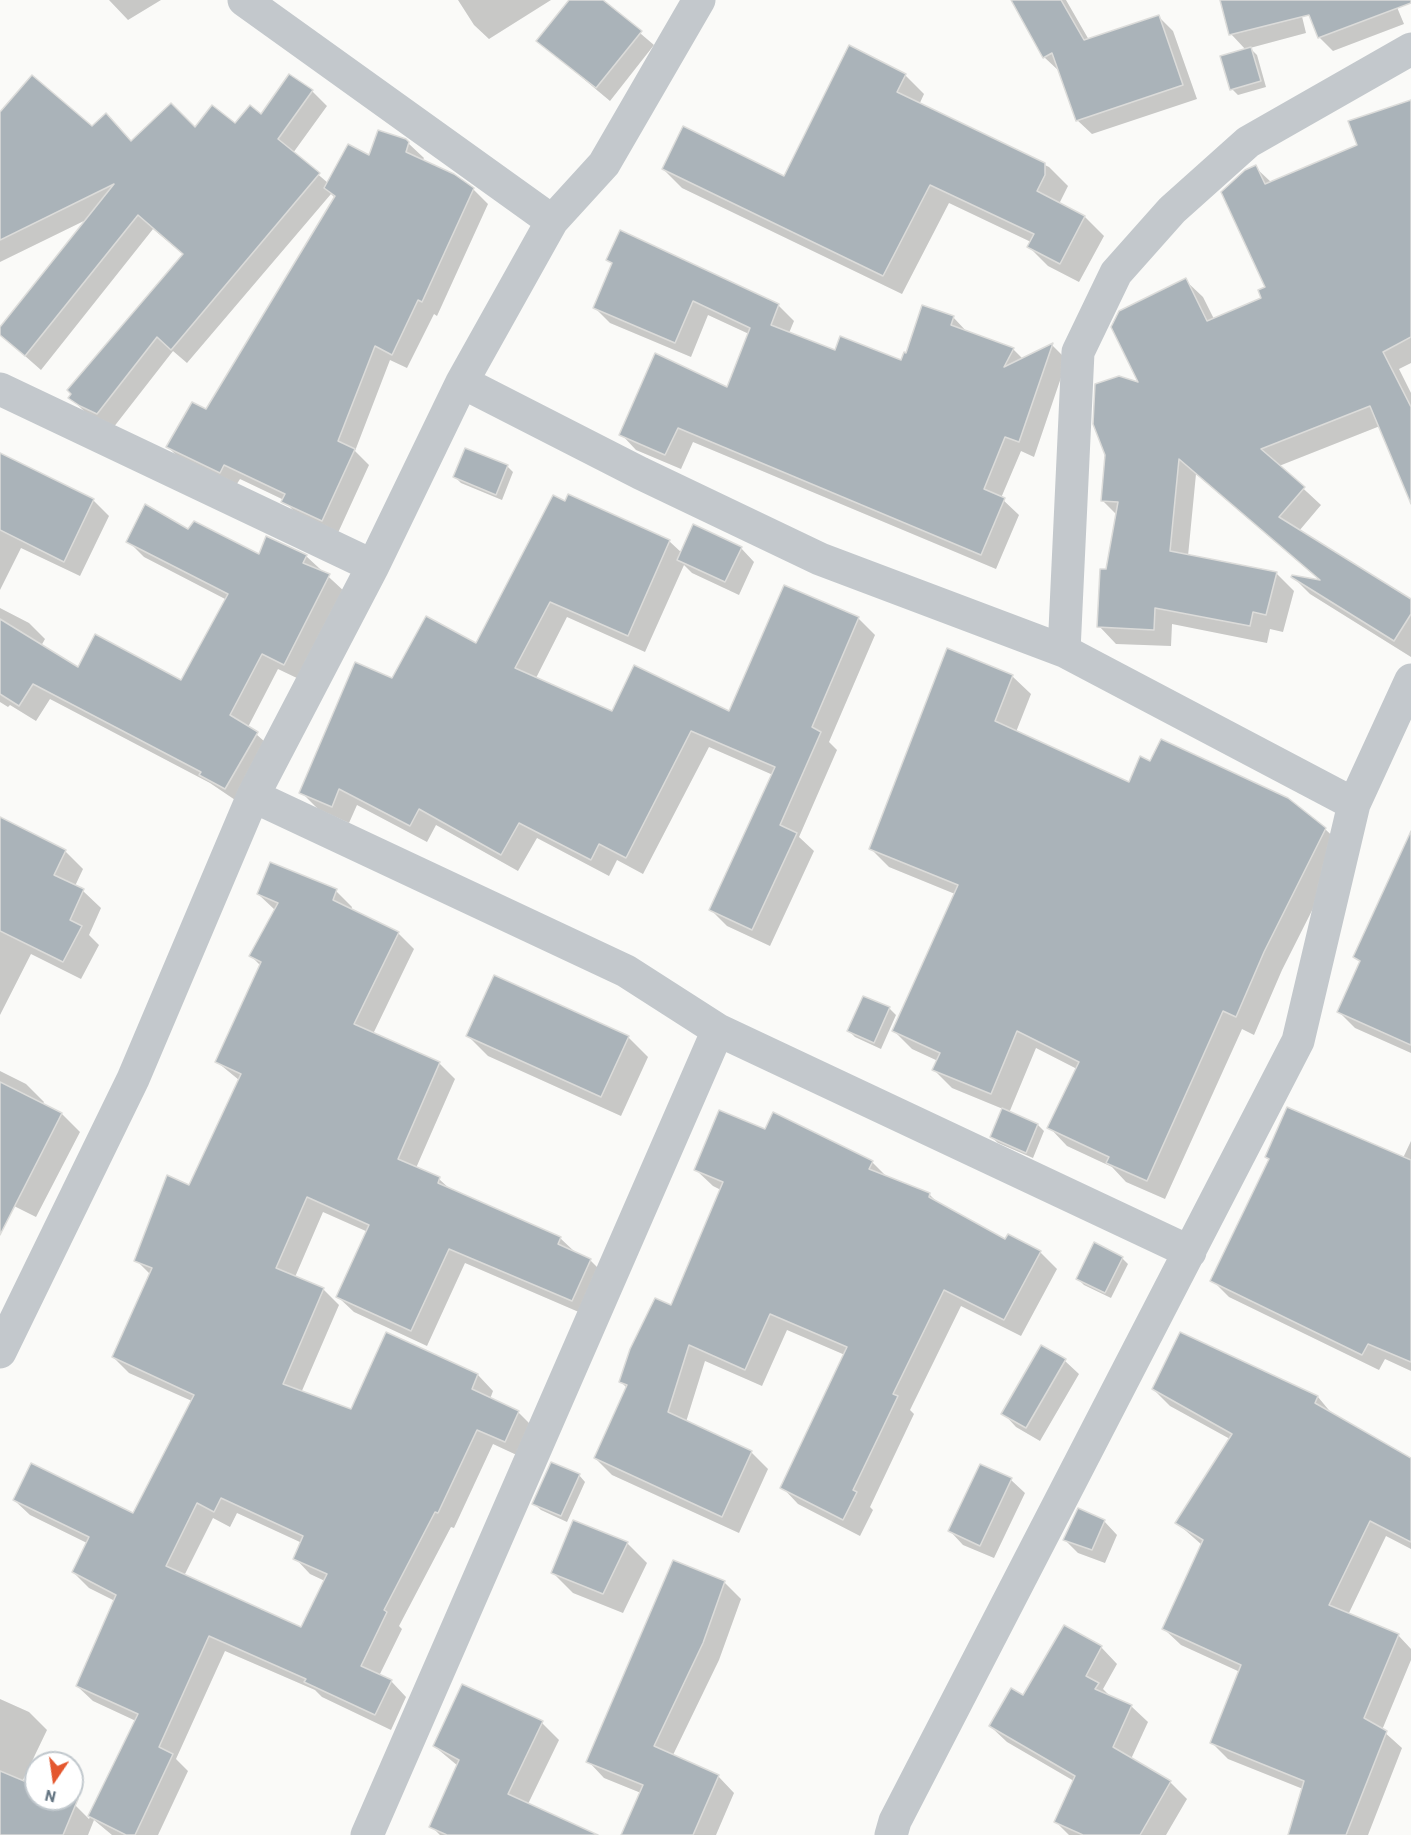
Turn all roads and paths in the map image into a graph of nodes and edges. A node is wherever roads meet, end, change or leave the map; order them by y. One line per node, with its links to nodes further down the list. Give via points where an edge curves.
1 (243, 0): 4 (street)
2 (699, 0): 4 (street, via 604,164)
3 (1411, 49): 8 (street, via 1248,142 1172,210 1116,273 1078,352)
4 (552, 221): 5 (street)
5 (462, 382): 7 (street); 8 (street, via 820,559)
6 (0, 389): 7 (street)
7 (373, 566): 10 (street)
8 (1064, 651): 11 (street)
9 (1411, 681): 11 (street)
10 (254, 796): 12 (street, via 626,971); 14 (street, via 133,1079)
11 (1354, 804): 13 (street, via 1298,1041)
12 (718, 1030): 13 (street); 15 (street)
13 (1191, 1252): 16 (street)
14 (0, 1352)
15 (367, 1835)
16 (891, 1835)

